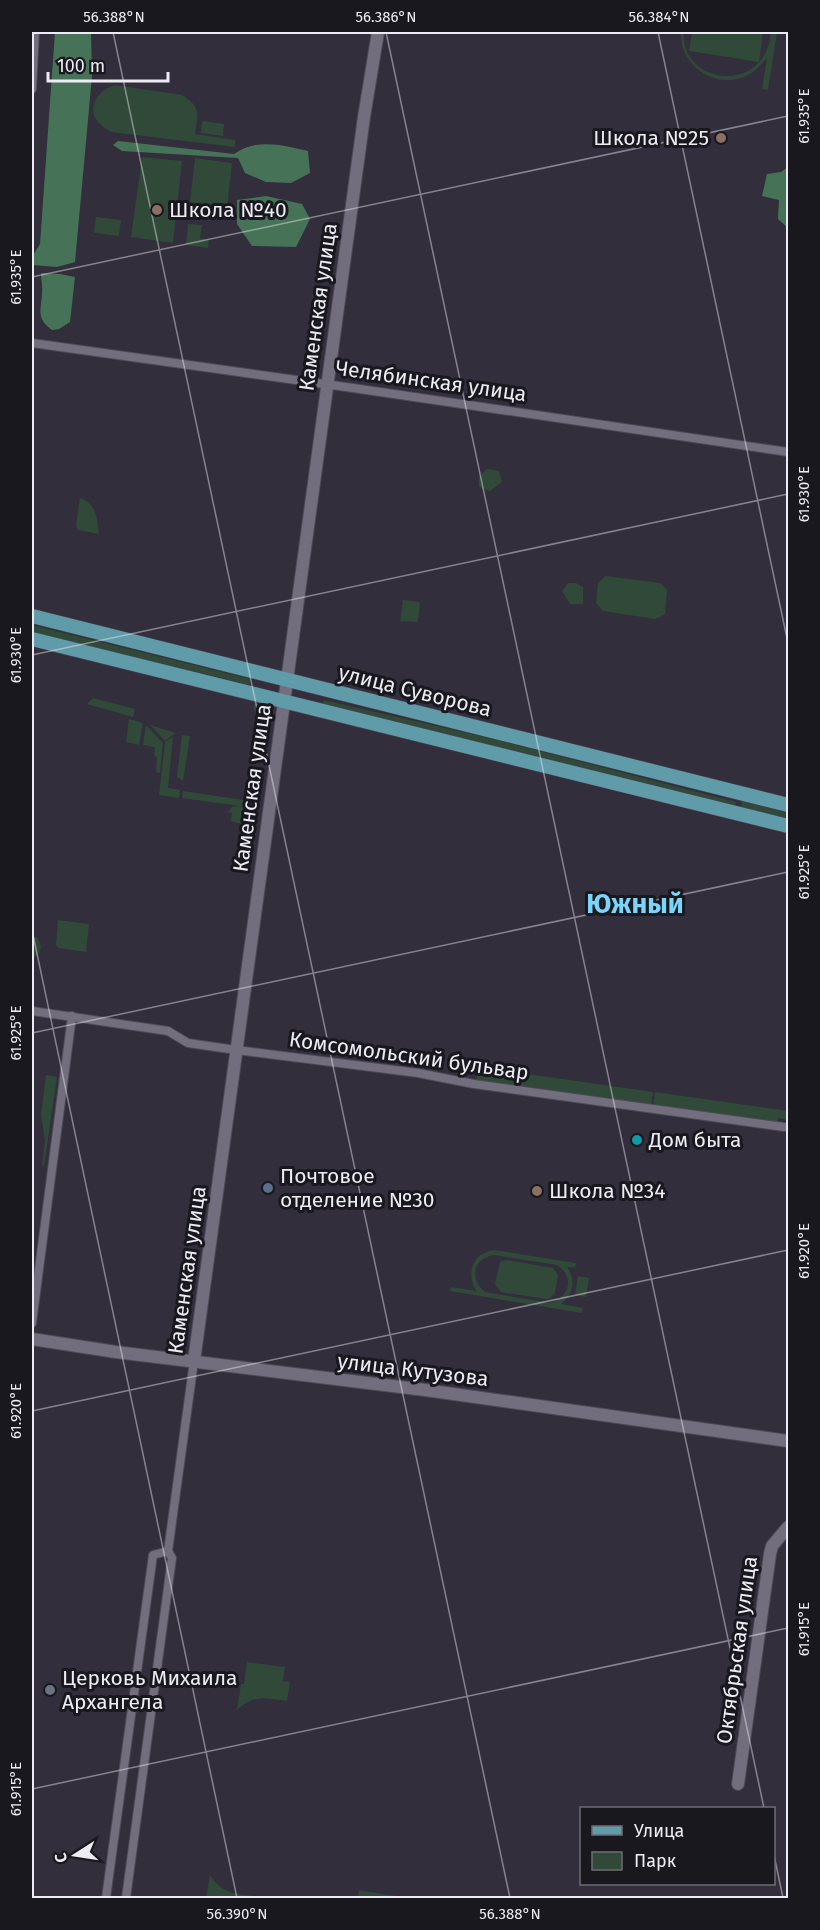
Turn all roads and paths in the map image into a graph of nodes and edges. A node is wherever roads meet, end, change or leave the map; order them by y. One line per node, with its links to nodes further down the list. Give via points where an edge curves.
1 (35, 32): 3 (street)
2 (378, 32): 5 (street, Каменская улица)
3 (32, 88)
4 (32, 344): 5 (street, Челябинская улица)
5 (327, 384): 6 (street, Челябинская улица); 9 (street, Каменская улица)
6 (789, 452)
7 (32, 616): 9 (main road, улица Суворова)
8 (32, 639): 10 (main road, улица Суворова)
9 (287, 680): 10 (street, Каменская улица); 11 (main road, улица Суворова)
10 (284, 702): 12 (main road, улица Суворова); 15 (street, Каменская улица)
11 (789, 805)
12 (789, 826)
13 (32, 1011): 14 (street, Комсомольский бульвар)
14 (72, 1016): 15 (street, Комсомольский бульвар, via 168,1031 188,1043); 17 (street)
15 (236, 1050): 16 (street, Комсомольский бульвар); 19 (street, Каменская улица)
16 (784, 1127)
17 (32, 1323)
18 (32, 1339): 19 (street, улица Кутузова)
19 (194, 1360): 20 (street, улица Кутузова); 22 (street, Каменская улица)
20 (789, 1441)
21 (789, 1527): 23 (street, Октябрьская улица, via 770,1554)
22 (168, 1551): 24 (street, via 153,1556); 25 (street, Каменская улица, via 172,1558)
23 (738, 1784)
24 (106, 1899)
25 (126, 1899)

